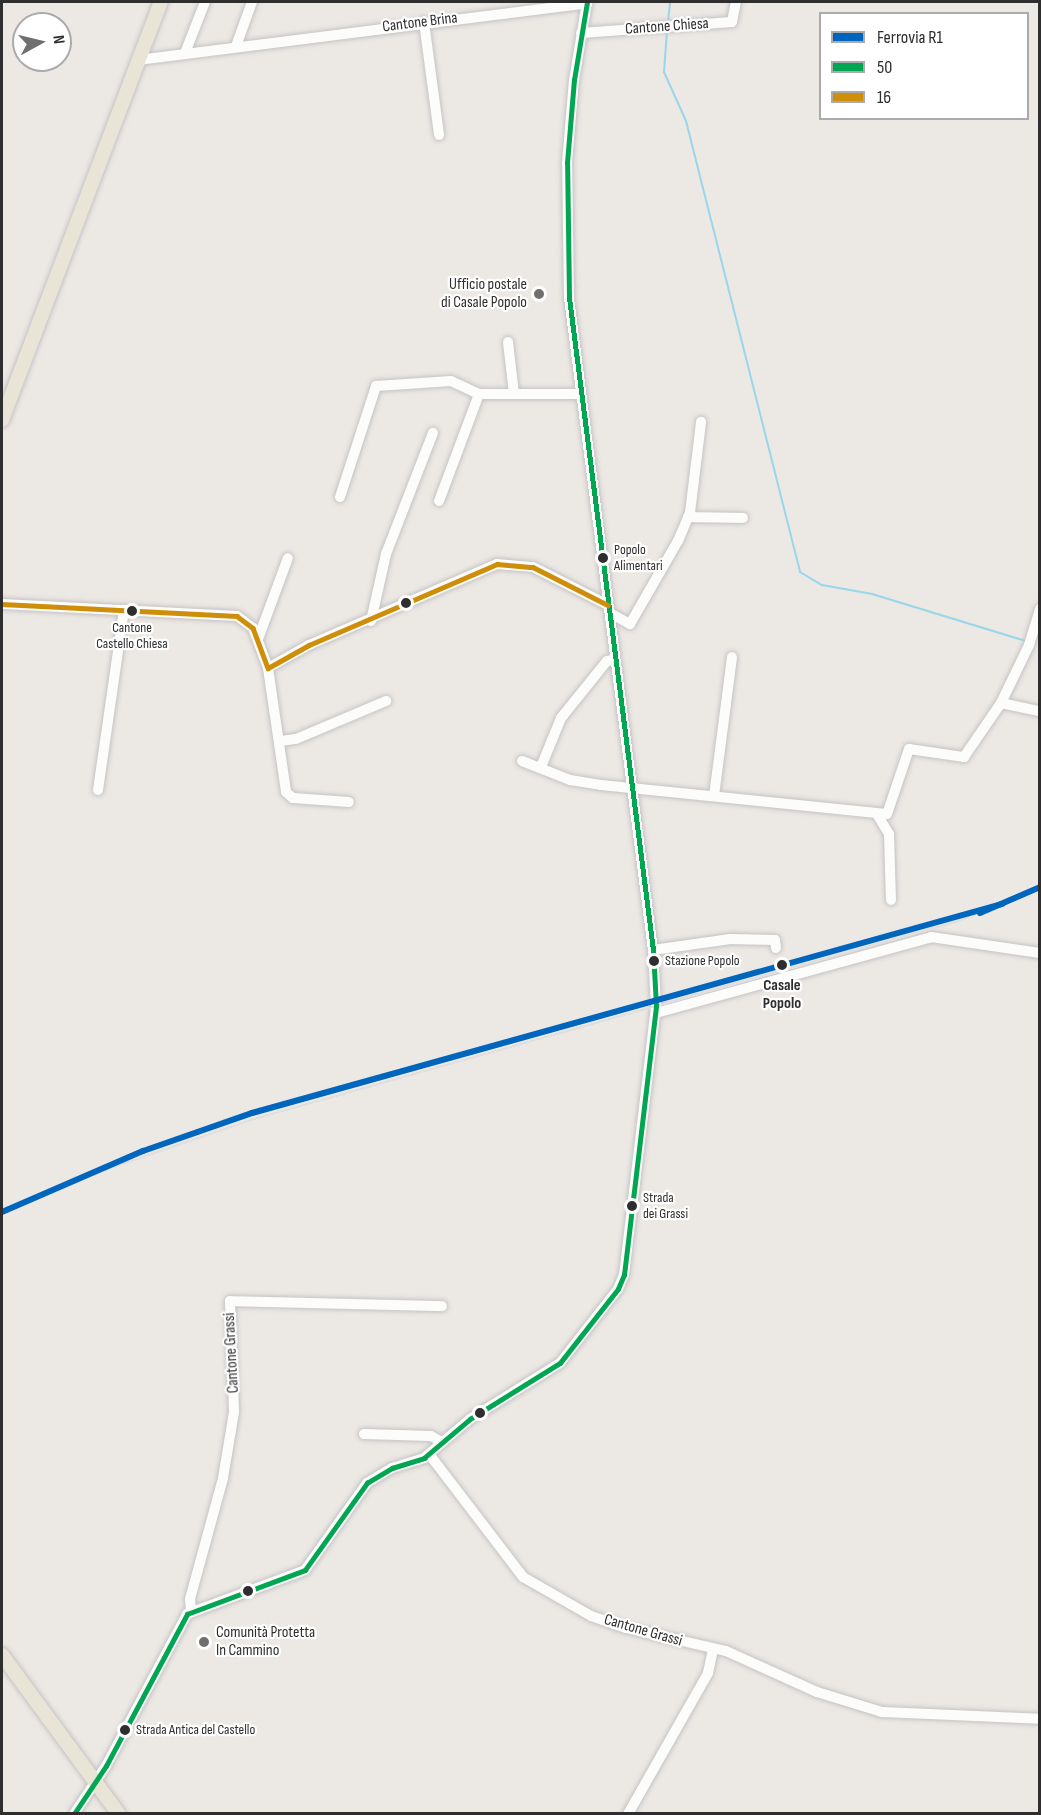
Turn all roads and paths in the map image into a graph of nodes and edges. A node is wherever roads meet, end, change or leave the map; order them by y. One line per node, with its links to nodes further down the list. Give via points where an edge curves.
1 (160, 2): 10 (main road)
2 (205, 2): 9 (street)
3 (252, 2): 8 (street)
4 (587, 2): 6 (street, Cantone Brina); 7 (street, Cantone Brina)
5 (736, 2): 7 (street, Cantone Chiesa, via 732,22)
6 (424, 22): 8 (street, Cantone Brina); 11 (street)
7 (581, 33): 15 (street, Cantone Brina, via 567,163 569,298)
8 (236, 46): 9 (street, Cantone Brina)
9 (185, 53): 10 (street, Cantone Brina)
10 (138, 60): 16 (main road)
11 (439, 135)
12 (508, 342): 14 (street)
13 (478, 394): 14 (street); 20 (street, via 452,381 376,386); 21 (street)
14 (514, 394): 15 (street)
15 (580, 394): 26 (street, Cantone Brina)
16 (6, 397): 17 (main road)
17 (2, 420)
18 (700, 422): 22 (street)
19 (433, 433): 29 (street, via 386,554)
20 (340, 498)
21 (439, 501)
22 (688, 517): 23 (street); 26 (street, via 630,624)
23 (743, 518)
24 (288, 558): 30 (street)
25 (2, 604): 28 (street)
26 (609, 609): 29 (street, via 533,567 507,564); 32 (street, Cantone Brina)
27 (1040, 609): 35 (street, via 1029,645)
28 (124, 610): 30 (street, via 237,616); 41 (street)
29 (371, 621): 33 (street, via 309,645)
30 (258, 639): 33 (street)
31 (732, 657): 42 (street)
32 (615, 659): 39 (street, via 607,661 561,718); 40 (street, Cantone Brina)
33 (268, 668): 37 (street)
34 (386, 701): 37 (street, via 296,739)
35 (1001, 703): 36 (street); 44 (street, via 964,757 909,749 886,814)
36 (1040, 711)
37 (281, 741): 43 (street, via 286,792 293,798)
38 (522, 761): 39 (street)
39 (541, 767): 40 (street, via 570,780)
40 (631, 788): 42 (street); 47 (street, Cantone Brina)
41 (98, 790)
42 (714, 796): 44 (street)
43 (348, 802)
44 (878, 813): 45 (street, via 889,834)
45 (891, 900)
46 (776, 948): 47 (street, via 775,940 730,939)
47 (653, 950): 49 (street, Cantone Brina)
48 (1040, 952): 49 (street, via 932,937)
49 (656, 1010): 52 (street, via 622,1283 560,1363 470,1419)
50 (442, 1306): 54 (street, Cantone Grassi, via 230,1301 234,1412 223,1478 190,1599)
51 (364, 1434): 52 (street, via 431,1436)
52 (441, 1442): 53 (street)
53 (429, 1454): 54 (street, via 382,1472 367,1483 322,1551 296,1576); 55 (street, Cantone Grassi, via 523,1577 591,1616)
54 (191, 1612): 58 (street, via 179,1624)
55 (712, 1650): 57 (street, Cantone Grassi, via 735,1654 817,1692 882,1712); 61 (street, via 708,1672)
56 (2, 1655): 58 (main road)
57 (1039, 1716)
58 (96, 1783): 59 (street); 60 (main road)
59 (74, 1814)
60 (119, 1814)
61 (628, 1814)

